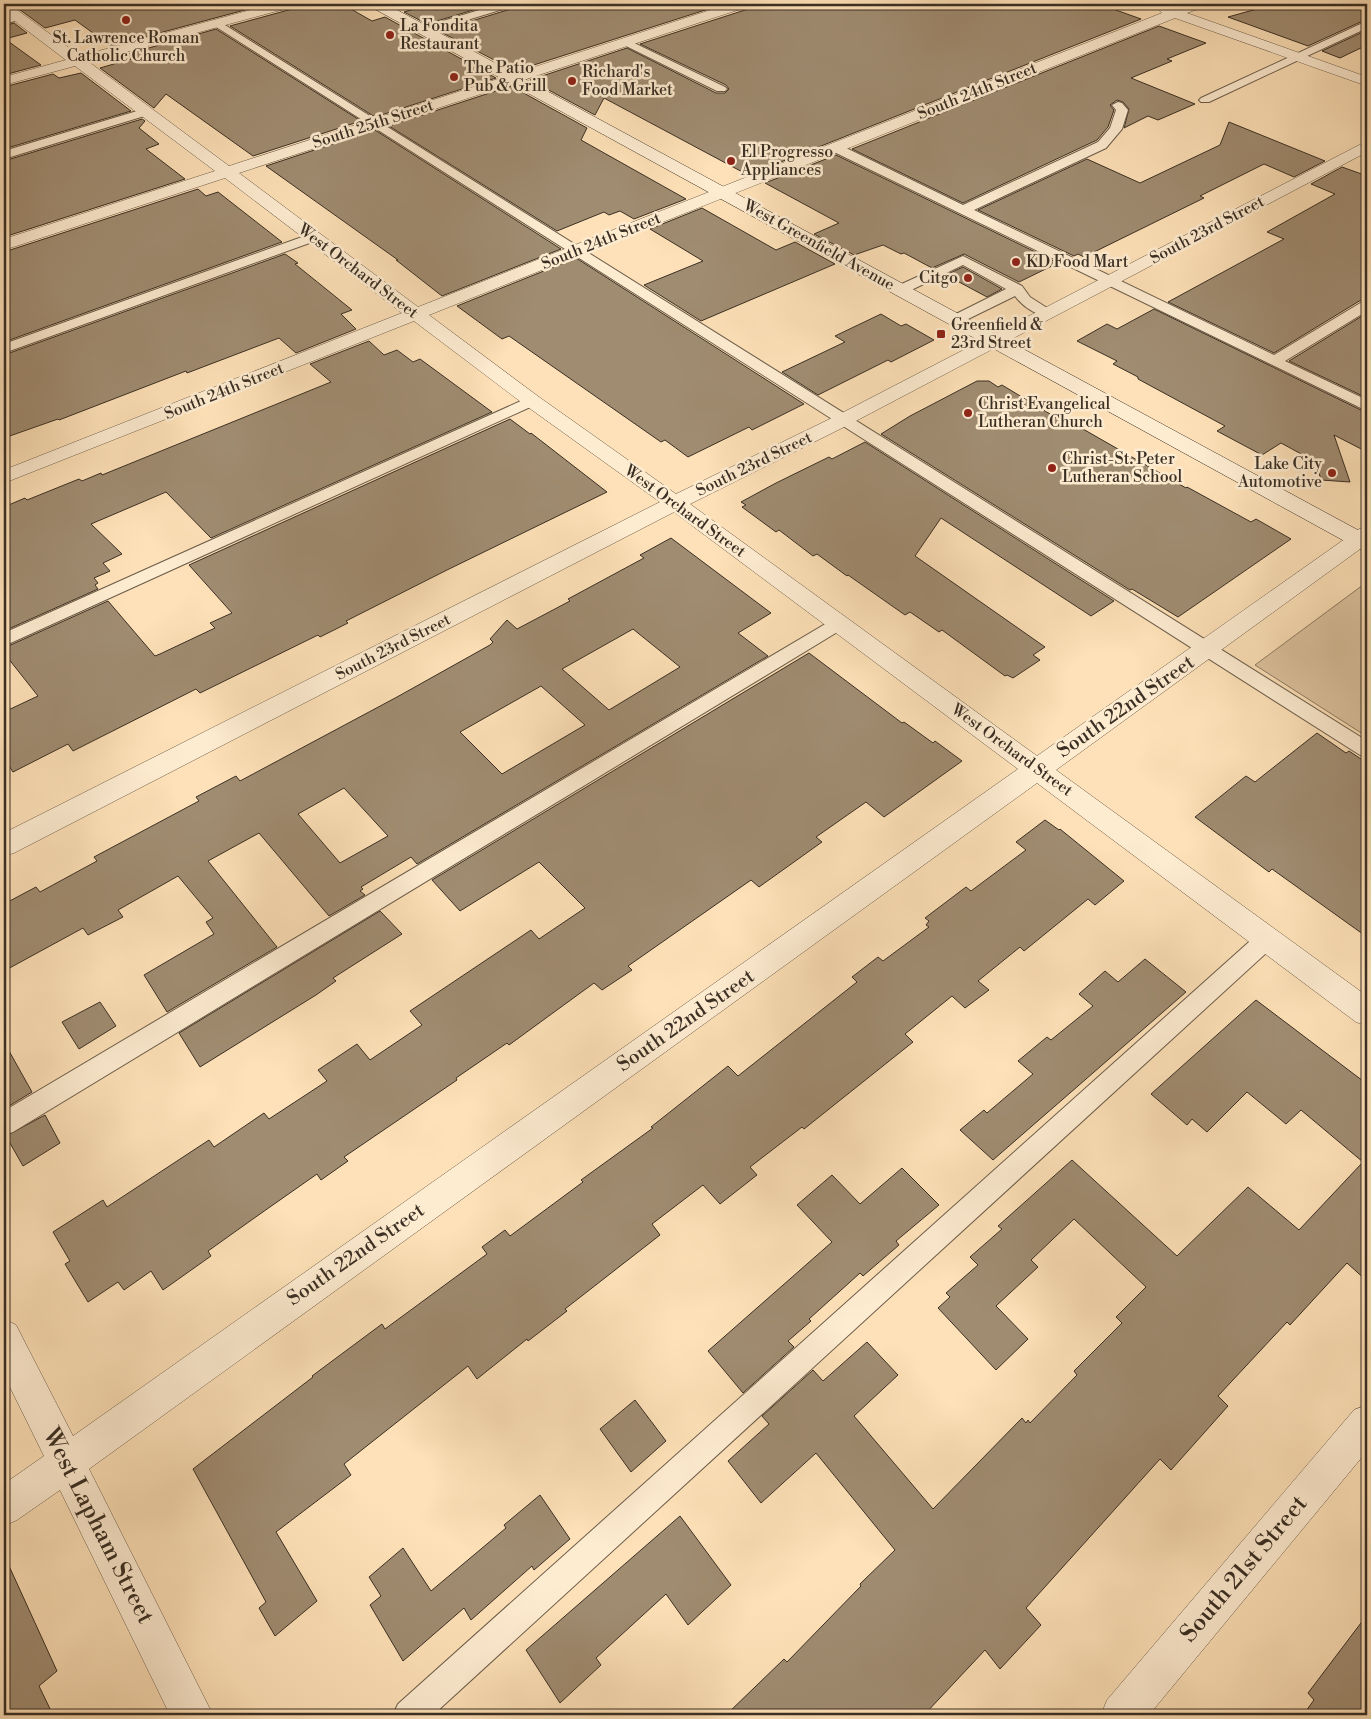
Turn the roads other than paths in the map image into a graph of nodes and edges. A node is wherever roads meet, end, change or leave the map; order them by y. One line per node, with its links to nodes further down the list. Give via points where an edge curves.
1 (287, 4): 9 (street)
2 (376, 4): 11 (street, West Greenfield Avenue)
3 (509, 4): 11 (lane)
4 (742, 4): 12 (street, South 25th Street)
5 (1198, 4): 7 (street, South 24th Street)
6 (1154, 5): 7 (street)
7 (1175, 13): 13 (street); 24 (street, South 24th Street)
8 (9, 15): 14 (street, West Orchard Street)
9 (217, 23): 14 (street); 22 (lane)
10 (1367, 24): 13 (lane)
11 (424, 30): 15 (street, West Greenfield Avenue)
12 (626, 42): 15 (street, South 25th Street); 18 (lane)
13 (1297, 57): 17 (street); 19 (lane)
14 (77, 61): 16 (street); 21 (street, West Orchard Street)
15 (516, 79): 22 (street, South 25th Street); 27 (street, West Greenfield Avenue)
16 (4, 82)
17 (1367, 82)
18 (721, 89)
19 (1206, 100)
20 (1118, 105): 28 (lane, via 1122,110 1116,129 1102,145)
21 (147, 112): 25 (lane); 26 (street, West Orchard Street)
22 (374, 123): 26 (street, South 25th Street); 31 (lane)
23 (1367, 146): 32 (street, South 23rd Street)
24 (836, 148): 27 (street, South 24th Street); 28 (lane)
25 (4, 156)
26 (227, 172): 29 (street, West Orchard Street); 30 (street, South 25th Street)
27 (722, 192): 31 (street, South 24th Street); 34 (street, West Greenfield Avenue)
28 (963, 210): 32 (lane)
29 (313, 237): 37 (street, West Orchard Street); 40 (lane)
30 (4, 245)
31 (577, 251): 37 (street, South 24th Street); 44 (lane)
32 (1110, 281): 36 (street, South 23rd Street); 41 (lane)
33 (1017, 289): 34 (lane, via 963,260); 36 (lane, via 1025,300); 38 (lane)
34 (900, 290): 38 (street, West Greenfield Avenue)
35 (1367, 305): 41 (lane)
36 (1048, 313): 39 (street, South 23rd Street)
37 (416, 315): 42 (street, West Orchard Street); 45 (street, South 24th Street)
38 (955, 320): 39 (street, West Greenfield Avenue)
39 (994, 342): 44 (street, South 23rd Street); 47 (street, West Greenfield Avenue)
40 (4, 348)
41 (1274, 361): 43 (lane)
42 (532, 401): 46 (street, West Orchard Street); 49 (lane)
43 (1367, 406)
44 (845, 419): 46 (street, South 23rd Street); 50 (lane)
45 (4, 478)
46 (675, 503): 48 (street, West Orchard Street); 53 (street, South 23rd Street)
47 (1364, 539): 50 (street, South 22nd Street)
48 (838, 624): 52 (street, West Orchard Street); 56 (lane)
49 (4, 640)
50 (1208, 649): 51 (lane); 52 (street, South 22nd Street)
51 (1367, 750)
52 (1038, 770): 54 (street, West Orchard Street); 59 (street, South 22nd Street)
53 (4, 845)
54 (1267, 939): 55 (street, West Orchard Street); 62 (lane)
55 (1367, 1013)
56 (4, 1124)
57 (4, 1337): 59 (street, West Lapham Street)
58 (1367, 1423): 63 (street, South 21st Street)
59 (65, 1462): 60 (street, South 22nd Street); 61 (street, West Lapham Street)
60 (4, 1507)
61 (192, 1715)
62 (409, 1715)
63 (1122, 1715)

